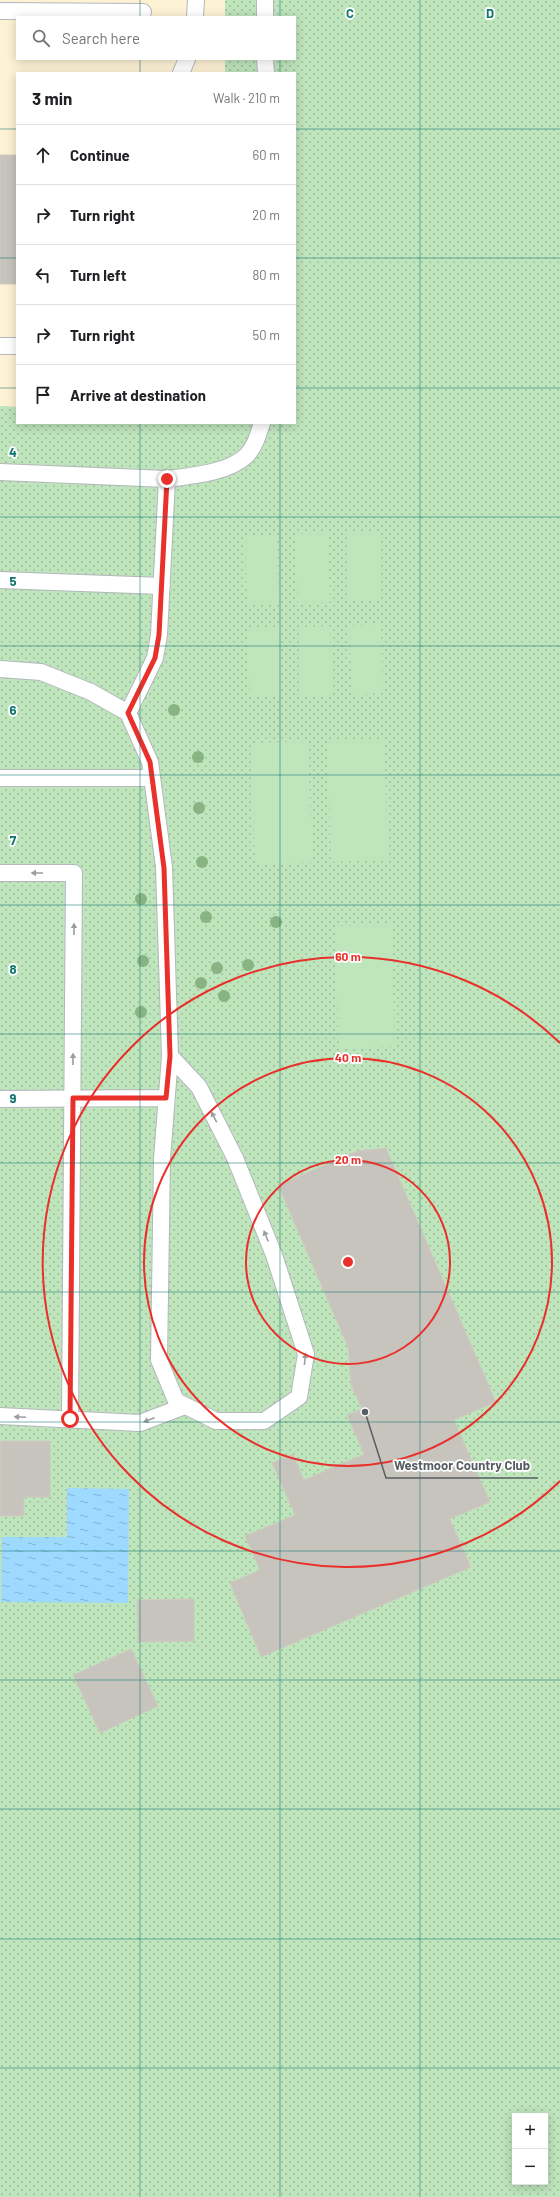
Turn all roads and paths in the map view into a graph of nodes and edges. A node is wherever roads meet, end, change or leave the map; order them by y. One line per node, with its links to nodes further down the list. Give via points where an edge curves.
1 (196, 0): 5 (lane)
2 (265, 0): 6 (lane)
3 (0, 11): 4 (lane)
4 (143, 12)
5 (195, 16)
6 (265, 16)
7 (187, 60): 9 (lane)
8 (265, 60): 10 (lane)
9 (181, 72)
10 (266, 72)
11 (0, 346): 12 (lane)
12 (16, 346)
13 (262, 424): 15 (lane, via 257,441 246,456 232,464 200,475)
14 (0, 472): 15 (lane)
15 (167, 479): 17 (lane)
16 (0, 580): 17 (lane)
17 (162, 586): 19 (lane, via 155,658)
18 (0, 669): 19 (lane, via 41,672 91,692)
19 (128, 713): 21 (lane, via 150,762)
20 (0, 778): 21 (lane)
21 (152, 778): 23 (lane, via 164,868)
22 (0, 873): 25 (lane, one-way to 22, via 74,873)
23 (170, 1056): 26 (lane); 27 (lane, one-way to 23, via 216,1421 264,1421 299,1397 306,1354 274,1255 235,1158 199,1087)
24 (0, 1098): 25 (lane)
25 (73, 1098): 26 (lane); 29 (lane)
26 (166, 1098): 27 (lane, via 162,1159 159,1360 176,1401)
27 (185, 1406): 29 (lane, one-way to 29, via 140,1423)
28 (0, 1416): 29 (lane, one-way to 28)
29 (70, 1419)

